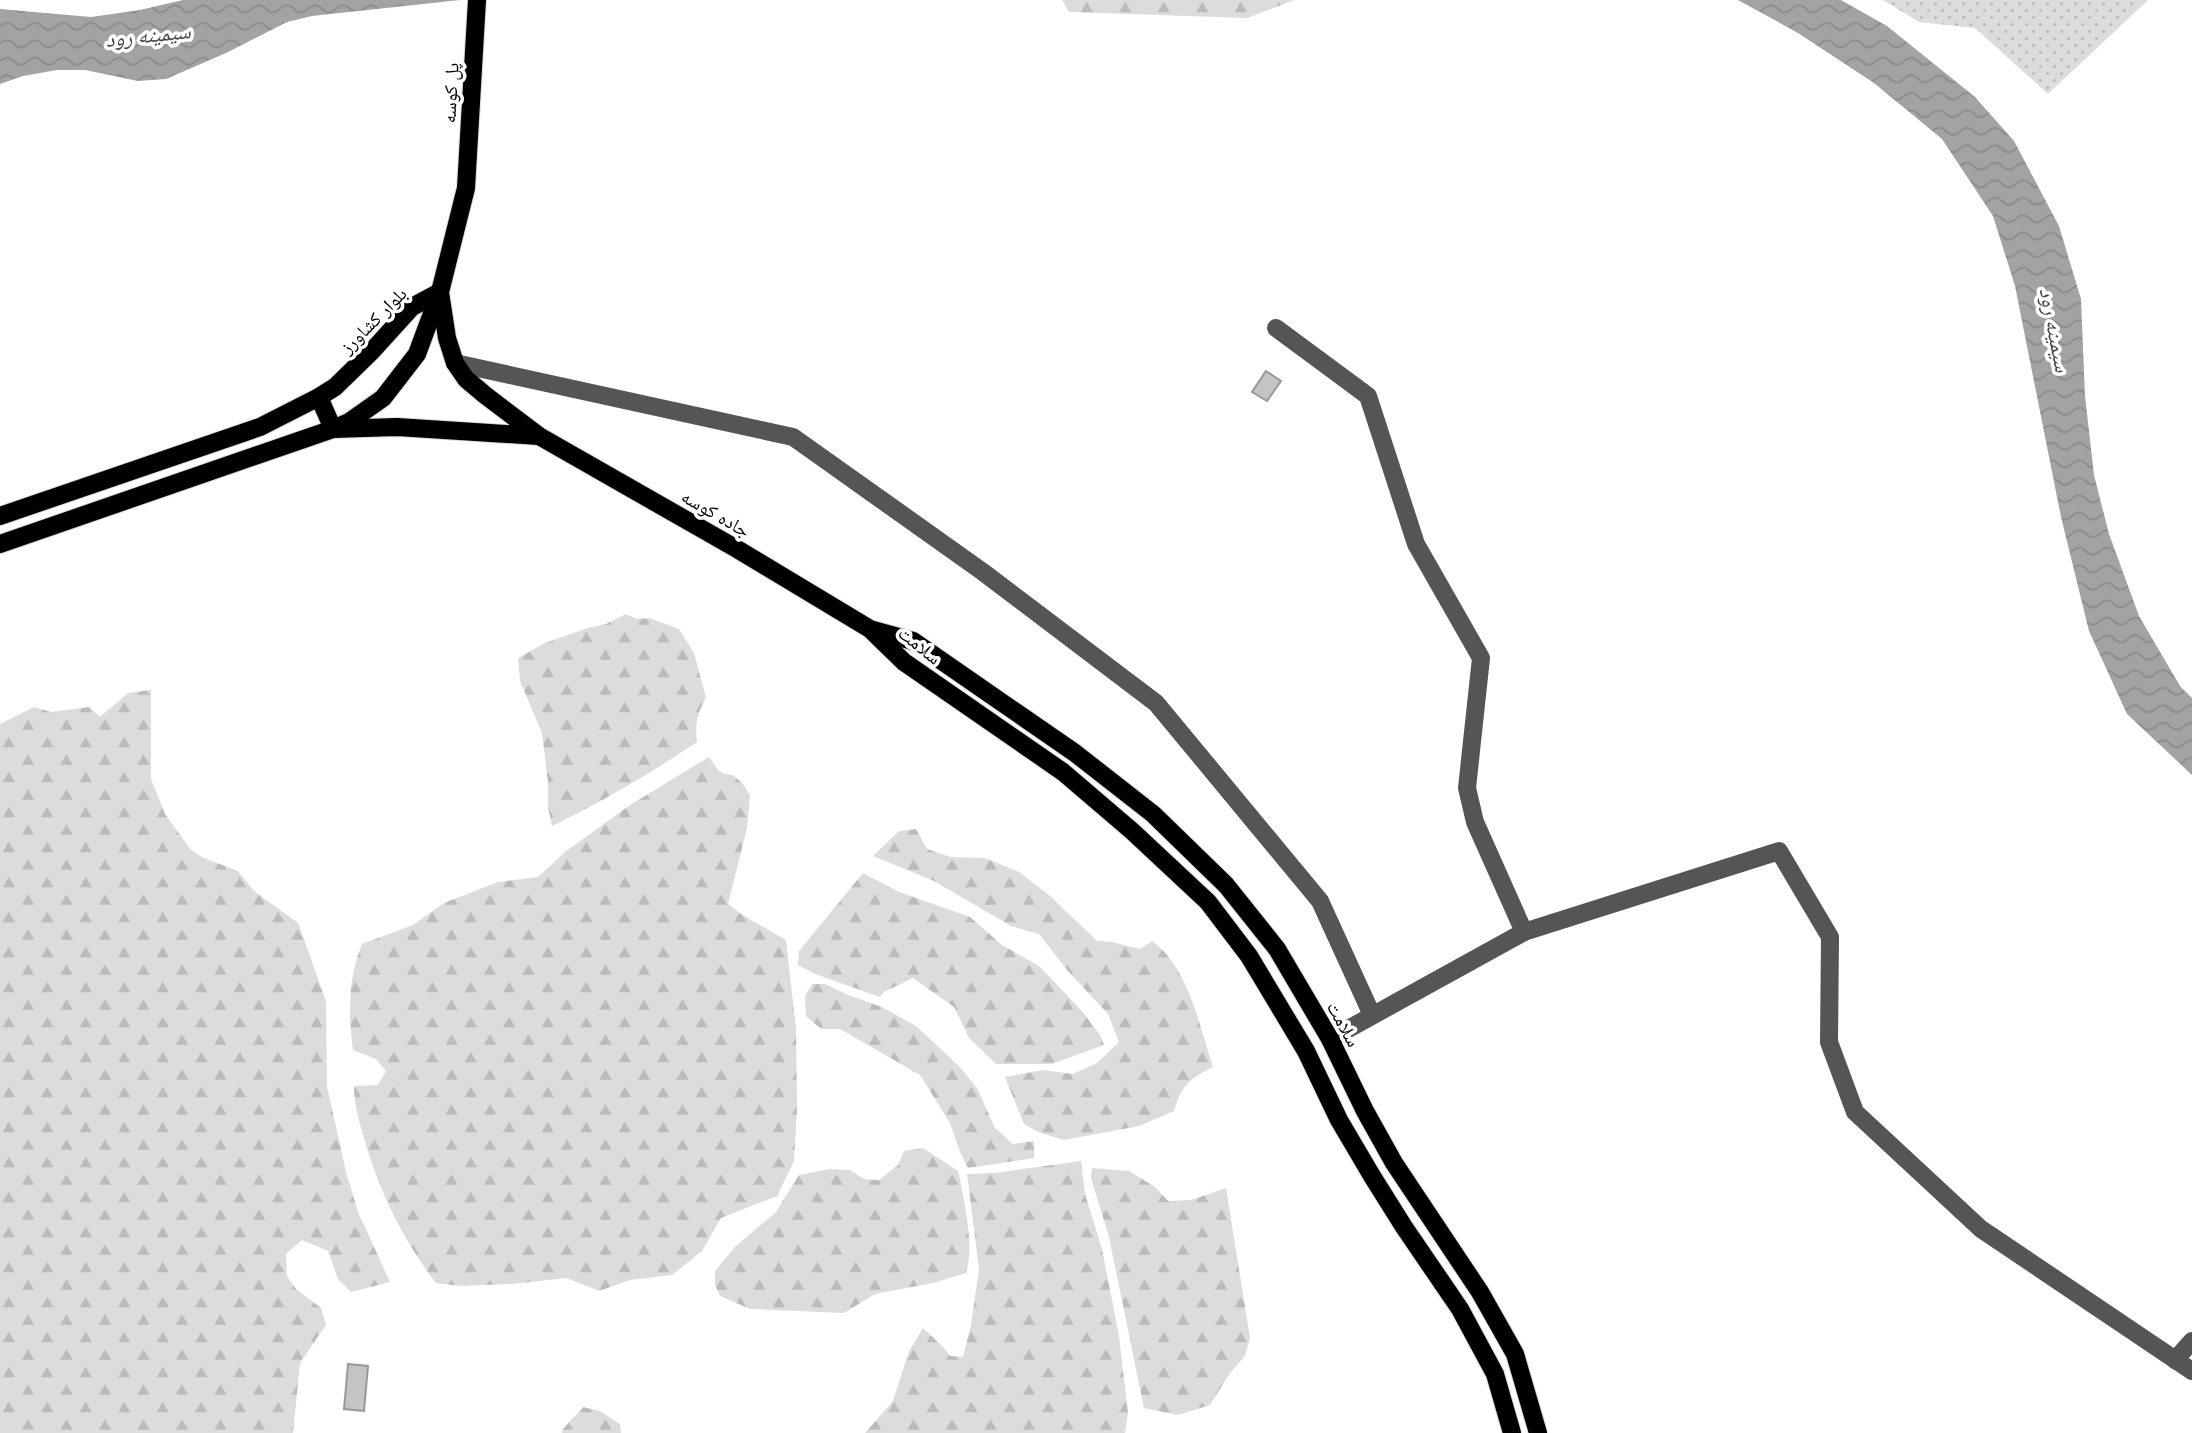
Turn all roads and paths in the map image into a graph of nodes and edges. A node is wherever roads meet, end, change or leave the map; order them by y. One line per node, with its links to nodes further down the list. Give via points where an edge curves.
1 (477, 0): 2 (main road, پل کوسه, via 466,188)
2 (440, 292): 4 (main road, جاده کوسه); 5 (main road, بلوار کشاورز, via 412,307 335,387); 6 (main road, بلوار کشاورز, via 416,354 383,398)
3 (1276, 328): 11 (lane, via 1368,396 1416,544 1481,658 1467,788 1475,822)
4 (456, 362): 7 (main road, جاده کوسه, via 467,379); 12 (lane, via 793,437 983,572 1156,703 1320,901)
5 (319, 397): 6 (main road); 8 (main road, بلوار کشاورز, via 260,427)
6 (333, 429): 7 (main road, جاده کوسه, via 397,427); 9 (main road, بلوار کشاورز)
7 (539, 436): 10 (main road, جاده کوسه)
8 (0, 516)
9 (0, 544)
10 (870, 629): 13 (main road, سلامت, via 913,641 1075,753 1153,814 1226,885 1260,928); 14 (main road, سلامت, via 904,662 1063,772 1208,902 1249,956)
11 (1524, 932): 12 (lane); 16 (lane, via 1779,851 1830,937 1829,1042 1855,1112 1981,1229)
12 (1372, 1015): 13 (lane)
13 (1330, 1039): 14 (main road); 19 (main road, سلامت, via 1394,1163 1480,1292 1515,1354)
14 (1306, 1051): 18 (main road, سلامت, via 1352,1142 1466,1320 1495,1374)
15 (2192, 1341): 16 (lane)
16 (2175, 1360): 17 (lane)
17 (2192, 1371)
18 (1512, 1433)
19 (1538, 1433)

